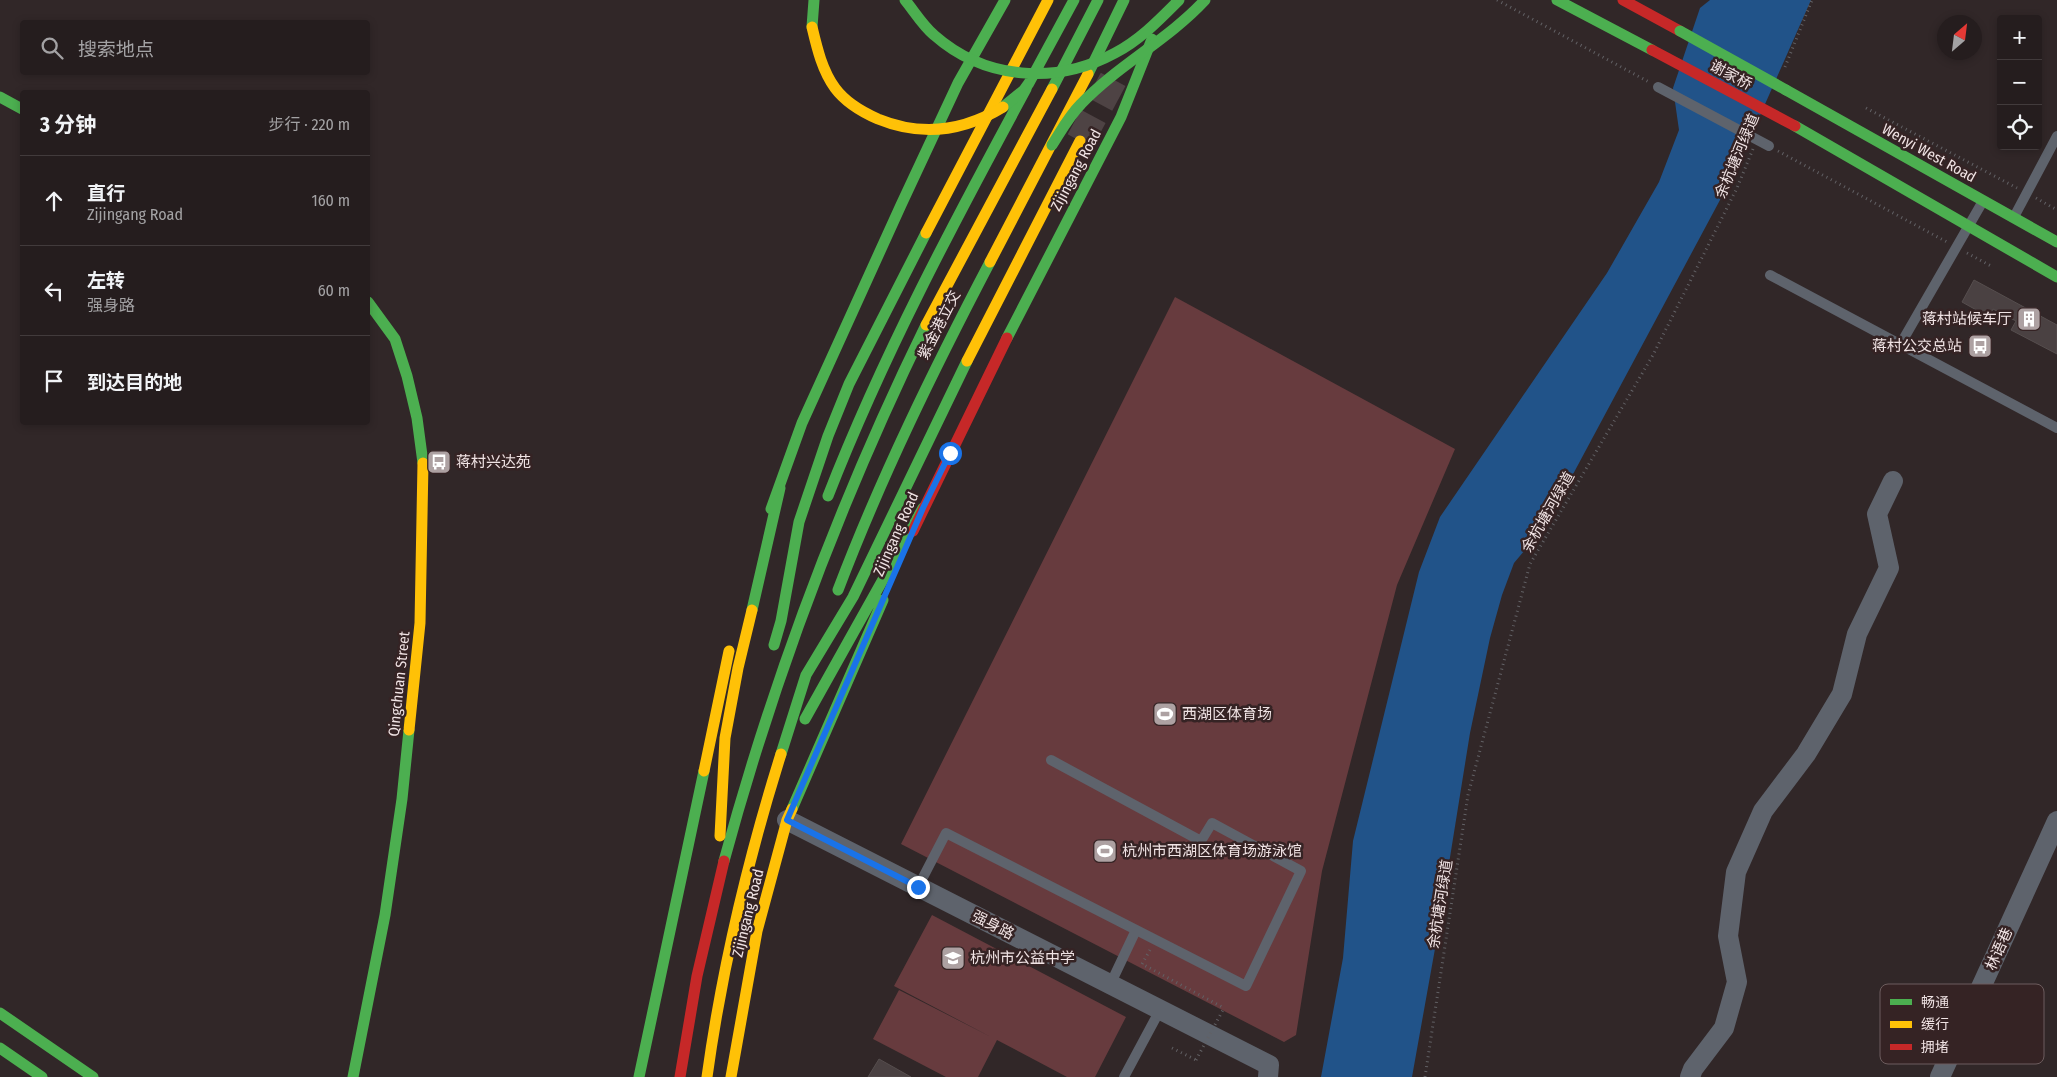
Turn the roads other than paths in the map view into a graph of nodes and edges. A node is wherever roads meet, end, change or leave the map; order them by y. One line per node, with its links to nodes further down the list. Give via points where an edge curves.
1 (814, 0): 14 (main road, bridge, via 812,27 817,51 832,84 841,96 862,111 903,129 928,132 962,127 991,115)
2 (905, 0): 9 (main road, bridge, via 925,28 955,53 991,68 1037,75 1070,71 1118,53 1161,21)
3 (1005, 0): 32 (main road, via 958,83 901,205 802,423)
4 (1048, 0): 37 (main road, bridge, via 849,384 799,522)
5 (1074, 0): 14 (main road, bridge)
6 (1098, 0): 42 (main road, via 904,370 858,469 804,608)
7 (1124, 0): 20 (main road, 紫金港立交, bridge)
8 (1168, 0): 33 (main road, Zijingang Road, via 1120,117)
9 (1180, 0)
10 (1205, 0): 20 (main road, bridge, via 1085,100)
11 (1557, 0): 24 (main road, 谢家桥, bridge, via 1795,126)
12 (1623, 0): 15 (main road, 谢家桥, bridge)
13 (1658, 87): 21 (lane, bridge)
14 (1026, 89): 34 (main road, via 922,284 874,383)
15 (1786, 90): 22 (main road, Wenyi West Road)
16 (0, 98): 17 (main road)
17 (20, 108)
18 (2057, 136): 23 (lane)
19 (1080, 141): 40 (main road, via 957,380 853,597)
20 (1052, 145): 40 (main road, 紫金港立交, via 906,425 872,502)
21 (1769, 146)
22 (1983, 200): 23 (main road, Wenyi West Road); 24 (lane)
23 (2014, 218): 25 (main road, Wenyi West Road)
24 (1969, 226): 27 (main road); 29 (lane)
25 (2057, 242)
26 (1770, 274): 29 (lane)
27 (2057, 277)
28 (370, 305): 58 (main road, Qingchuan Street, via 394,339 407,376 424,466 420,623 402,799 385,915)
29 (1900, 345): 30 (lane)
30 (2057, 428)
31 (1893, 481): 65 (street, via 1877,514 1889,568 1856,634 1842,694 1806,754 1764,810 1736,872 1728,936 1737,982 1724,1028)
32 (780, 488): 36 (main road, via 759,538); 47 (main road, via 725,738)
33 (923, 508): 44 (main road); 45 (main road, Zijingang Road)
34 (823, 509)
35 (806, 556): 37 (main road)
36 (748, 576)
37 (781, 621): 39 (main road)
38 (730, 643): 59 (main road)
39 (770, 657)
40 (806, 675): 44 (main road)
41 (762, 694): 42 (main road)
42 (755, 752): 47 (main road)
43 (1051, 760): 49 (lane, via 1201,841 1212,823 1300,871 1246,986)
44 (776, 770): 61 (main road, Zijingang Road, via 732,939)
45 (787, 820): 48 (street, 强身路); 62 (main road, Zijingang Road, via 757,931)
46 (2057, 821): 51 (street, 林语巷)
47 (718, 885): 60 (main road, via 700,962)
48 (918, 887): 49 (lane, via 946,833); 50 (street, 强身路)
49 (1136, 930): 50 (lane)
50 (1110, 984): 52 (street, 强身路)
51 (1983, 984)
52 (1160, 1010): 63 (lane); 64 (street, 强身路, via 1268,1065)
53 (0, 1013): 57 (main road)
54 (0, 1048): 56 (main road)
55 (1946, 1064): 66 (street, 林语巷)
56 (42, 1077)
57 (93, 1077)
58 (354, 1077)
59 (639, 1077)
60 (680, 1077)
61 (707, 1077)
62 (731, 1077)
63 (1124, 1077)
64 (1268, 1077)
65 (1690, 1077)
66 (1940, 1077)

